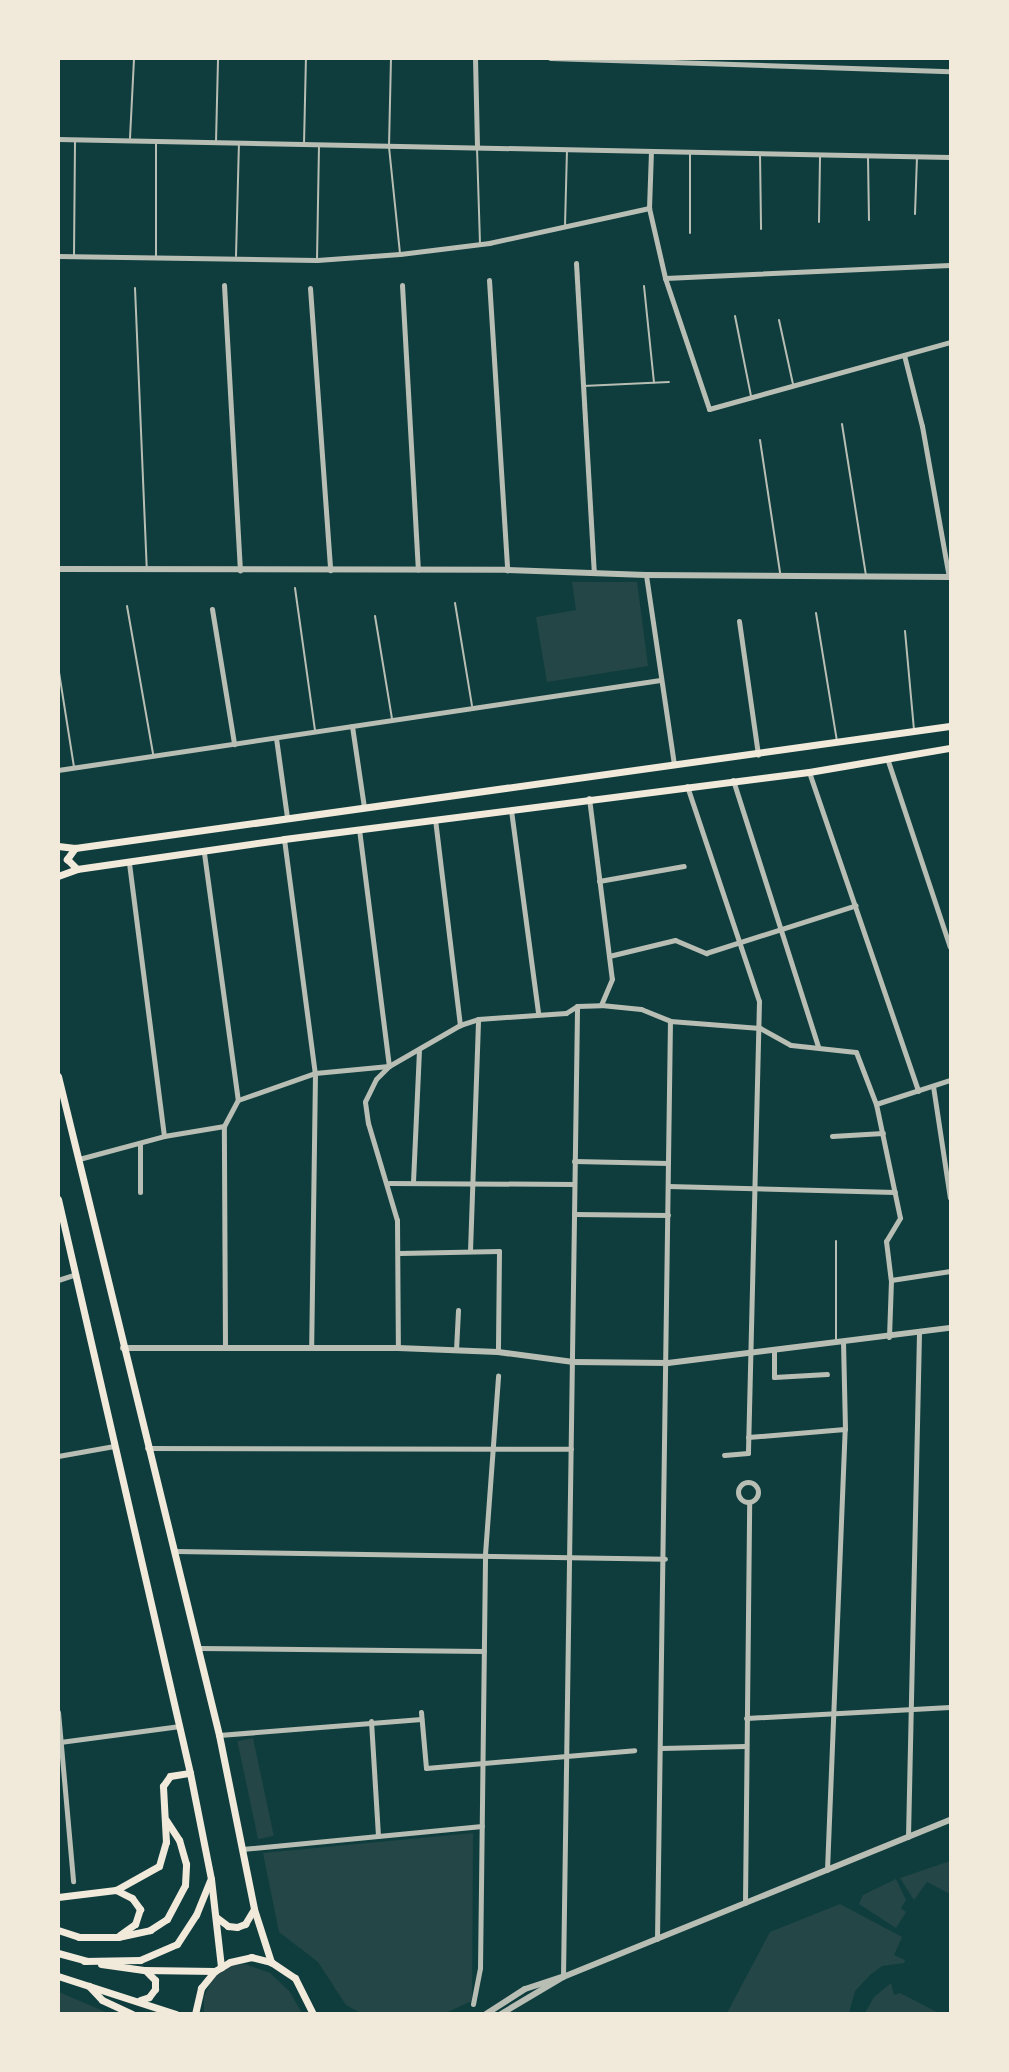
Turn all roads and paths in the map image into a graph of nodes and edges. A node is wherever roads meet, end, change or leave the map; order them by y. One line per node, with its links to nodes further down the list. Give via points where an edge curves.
1 (134, 58): 10 (lane)
2 (218, 58): 12 (lane)
3 (306, 58): 14 (lane)
4 (391, 58): 16 (lane)
5 (475, 58): 17 (street)
6 (550, 58): 7 (street)
7 (951, 71)
8 (58, 139): 9 (street)
9 (75, 139): 10 (street); 36 (lane)
10 (129, 141): 11 (street)
11 (156, 142): 12 (street); 38 (lane)
12 (216, 142): 13 (street)
13 (239, 143): 14 (street); 37 (lane)
14 (304, 144): 15 (street)
15 (319, 145): 16 (street); 39 (lane)
16 (389, 147): 17 (street); 34 (lane)
17 (477, 147): 18 (street); 33 (lane)
18 (567, 148): 19 (street); 30 (lane)
19 (651, 151): 20 (street); 26 (street)
20 (690, 152): 21 (street); 32 (lane)
21 (760, 154): 22 (street); 31 (lane)
22 (820, 156): 24 (street); 29 (lane)
23 (917, 156): 24 (street); 25 (street); 27 (lane)
24 (868, 157): 28 (lane)
25 (951, 157)
26 (649, 208): 30 (street); 42 (street)
27 (915, 214)
28 (869, 220)
29 (819, 222)
30 (566, 226): 33 (street)
31 (761, 229)
32 (690, 233)
33 (480, 244): 34 (street)
34 (400, 254): 39 (street)
35 (58, 256): 36 (street)
36 (74, 256): 38 (street)
37 (236, 256): 38 (street); 39 (street)
38 (156, 257)
39 (317, 260)
40 (576, 263): 55 (street)
41 (951, 265): 42 (street)
42 (666, 278): 57 (street, via 709,410)
43 (489, 280): 63 (street)
44 (224, 285): 64 (street)
45 (402, 285): 62 (street)
46 (644, 286): 53 (lane)
47 (135, 288): 66 (lane)
48 (310, 288): 61 (street)
49 (735, 316): 57 (lane)
50 (779, 320): 56 (lane)
51 (951, 342): 52 (street)
52 (904, 355): 56 (street); 70 (street, via 922,426)
53 (654, 382): 54 (lane); 55 (lane)
54 (669, 382)
55 (584, 386): 65 (street)
56 (794, 386): 57 (street)
57 (751, 398)
58 (842, 424): 69 (lane)
59 (760, 440): 68 (lane)
60 (58, 569): 66 (street)
61 (330, 570): 62 (street); 64 (street)
62 (418, 570): 63 (street)
63 (507, 570): 65 (street)
64 (240, 571): 66 (street)
65 (594, 571): 67 (street)
66 (148, 572)
67 (646, 575): 68 (street); 80 (street)
68 (781, 576): 69 (street)
69 (866, 577): 70 (street)
70 (950, 577)
71 (295, 588): 85 (lane)
72 (455, 603): 81 (lane)
73 (127, 606): 92 (lane)
74 (212, 609): 89 (street)
75 (816, 613): 88 (lane)
76 (375, 616): 82 (lane)
77 (739, 621): 91 (street)
78 (904, 631): 86 (lane)
79 (58, 666): 95 (lane)
80 (660, 680): 81 (street); 94 (street)
81 (472, 708): 82 (street)
82 (392, 720): 83 (street)
83 (352, 726): 85 (street); 101 (street)
84 (951, 726): 86 (main road)
85 (315, 732): 87 (street)
86 (914, 732): 88 (main road)
87 (276, 738): 89 (street); 103 (street)
88 (837, 743): 91 (main road)
89 (234, 744): 92 (street)
90 (951, 748): 93 (main road)
91 (758, 755): 94 (main road)
92 (153, 756): 95 (street)
93 (887, 758): 97 (main road); 118 (street)
94 (674, 765): 101 (main road)
95 (75, 768): 96 (street)
96 (58, 770)
97 (809, 771): 98 (main road); 115 (street)
98 (733, 780): 99 (main road); 116 (street)
99 (686, 784): 100 (main road); 117 (street)
100 (589, 798): 102 (main road); 114 (street)
101 (364, 807): 103 (main road)
102 (511, 810): 104 (main road); 122 (street)
103 (287, 818): 108 (main road)
104 (435, 819): 105 (main road); 125 (street)
105 (359, 829): 106 (main road); 129 (street)
106 (284, 839): 109 (main road); 130 (street)
107 (58, 846): 108 (main road)
108 (75, 848): 112 (main road, via 67,859)
109 (204, 853): 110 (main road); 135 (street)
110 (129, 863): 112 (main road); 139 (street)
111 (684, 866): 114 (street)
112 (77, 869): 113 (main road)
113 (58, 876)
114 (599, 881): 119 (street)
115 (856, 905): 116 (street); 134 (street)
116 (782, 928): 117 (street); 127 (street)
117 (737, 945): 119 (street, via 706,953 675,940); 126 (street, via 759,1001)
118 (951, 947)
119 (609, 956): 120 (street, via 612,979)
120 (601, 1005): 121 (street); 124 (street, via 641,1009)
121 (577, 1006): 122 (street, via 566,1012); 143 (street)
122 (538, 1014): 123 (street)
123 (478, 1019): 125 (street); 148 (street)
124 (670, 1021): 126 (street); 144 (street)
125 (460, 1025): 128 (street)
126 (759, 1028): 127 (street, via 790,1045); 151 (street)
127 (818, 1047): 136 (street, via 856,1052)
128 (419, 1051): 129 (street); 146 (street)
129 (389, 1066): 130 (street); 147 (street, via 376,1079 365,1102 368,1123)
130 (315, 1073): 135 (street); 171 (street, via 316,1207)
131 (58, 1076): 142 (main road)
132 (951, 1080): 133 (street)
133 (933, 1086): 134 (street); 145 (street)
134 (918, 1091): 136 (street)
135 (238, 1100): 137 (street)
136 (876, 1104): 138 (street)
137 (224, 1126): 139 (street); 170 (street)
138 (883, 1133): 140 (street); 153 (street)
139 (164, 1136): 141 (street)
140 (832, 1136)
141 (140, 1143): 142 (street); 152 (street)
142 (79, 1159): 172 (main road)
143 (574, 1161): 144 (street); 149 (street)
144 (668, 1163): 150 (street)
145 (948, 1164): 154 (street)
146 (412, 1182): 147 (street); 148 (street)
147 (389, 1183): 160 (street)
148 (473, 1185): 149 (street); 159 (street)
149 (574, 1185): 156 (street)
150 (668, 1186): 151 (street); 157 (street)
151 (757, 1188): 153 (street); 177 (street)
152 (140, 1192)
153 (895, 1192): 164 (street, via 900,1218 886,1241)
154 (951, 1198)
155 (58, 1199): 162 (main road)
156 (574, 1214): 157 (street); 178 (street)
157 (668, 1215): 179 (street)
158 (836, 1241): 169 (lane)
159 (470, 1251): 160 (street); 176 (street, via 498,1251)
160 (400, 1253): 173 (street)
161 (951, 1271): 164 (street)
162 (76, 1274): 163 (street); 184 (main road)
163 (58, 1280)
164 (891, 1280): 168 (street)
165 (459, 1310): 175 (street)
166 (951, 1328): 167 (street)
167 (919, 1332): 168 (street); 198 (street)
168 (889, 1336): 169 (street)
169 (840, 1342): 174 (street); 182 (street)
170 (225, 1346): 171 (street); 172 (street)
171 (310, 1347): 173 (street)
172 (123, 1348): 185 (main road)
173 (398, 1348): 175 (street)
174 (774, 1349): 177 (street); 180 (street, via 774,1377)
175 (456, 1350): 176 (street)
176 (498, 1352): 178 (street)
177 (748, 1353): 179 (street); 183 (street)
178 (573, 1362): 179 (street); 186 (street)
179 (668, 1363): 194 (street)
180 (827, 1374)
181 (498, 1375): 187 (street)
182 (845, 1429): 183 (street); 200 (street)
183 (748, 1437): 188 (street, via 748,1453)
184 (114, 1446): 189 (street); 203 (main road)
185 (147, 1448): 187 (street); 191 (main road)
186 (571, 1449): 187 (street); 193 (street)
187 (491, 1452): 192 (street)
188 (723, 1455)
189 (58, 1456)
190 (749, 1503): 190 (street, via 756,1503 757,1482 741,1481 740,1502); 201 (street)
191 (175, 1551): 192 (street); 195 (main road)
192 (485, 1554): 193 (street); 196 (street)
193 (570, 1557): 194 (street); 209 (street)
194 (664, 1559): 207 (street)
195 (198, 1648): 196 (street); 204 (main road)
196 (484, 1651): 210 (street)
197 (951, 1707): 198 (street)
198 (913, 1708): 200 (street); 216 (street)
199 (58, 1712): 205 (street)
200 (832, 1716): 201 (street); 218 (street)
201 (746, 1718): 206 (street)
202 (371, 1721): 204 (street); 210 (street, via 421,1715 426,1768); 215 (street)
203 (180, 1726): 205 (street); 211 (main road)
204 (219, 1735): 217 (main road)
205 (60, 1742): 220 (street)
206 (745, 1746): 207 (street); 223 (street)
207 (661, 1748): 228 (street)
208 (634, 1750): 209 (street)
209 (567, 1755): 210 (street); 235 (street)
210 (483, 1762): 214 (street)
211 (190, 1773): 212 (main road, via 170,1776 165,1781 162,1794); 219 (main road)
212 (166, 1820): 221 (main road, via 166,1852 159,1866); 227 (main road, via 179,1840 186,1864 179,1902 167,1919 150,1930)
213 (951, 1820): 216 (street)
214 (482, 1826): 215 (street); 238 (street, via 480,1968)
215 (378, 1836): 217 (street)
216 (908, 1838): 218 (street)
217 (242, 1849): 224 (main road)
218 (827, 1870): 223 (street)
219 (211, 1879): 225 (main road); 230 (main road, via 196,1915 177,1944 140,1960)
220 (73, 1881)
221 (116, 1890): 222 (main road); 227 (main road, via 132,1898 140,1909 135,1924)
222 (58, 1897)
223 (745, 1904): 228 (street)
224 (254, 1909): 225 (main road, via 251,1917 237,1927 228,1926); 231 (main road)
225 (215, 1916): 232 (main road)
226 (58, 1930): 227 (main road, via 79,1937)
227 (118, 1937)
228 (657, 1939): 235 (street)
229 (58, 1953): 230 (main road)
230 (84, 1961): 233 (main road)
231 (272, 1962): 232 (main road, via 251,1957); 242 (main road, via 295,1978)
232 (218, 1969): 233 (main road); 241 (main road, via 201,1988)
233 (144, 1970): 237 (main road, via 156,1984 153,1994)
234 (58, 1976): 236 (main road)
235 (563, 1977): 243 (street, via 525,1989); 244 (street)
236 (87, 1984): 237 (main road); 239 (main road, via 102,2000)
237 (140, 2000): 240 (main road)
238 (473, 2004)
239 (132, 2013)
240 (176, 2013)
241 (195, 2013)
242 (313, 2013)
243 (486, 2013)
244 (501, 2013)

